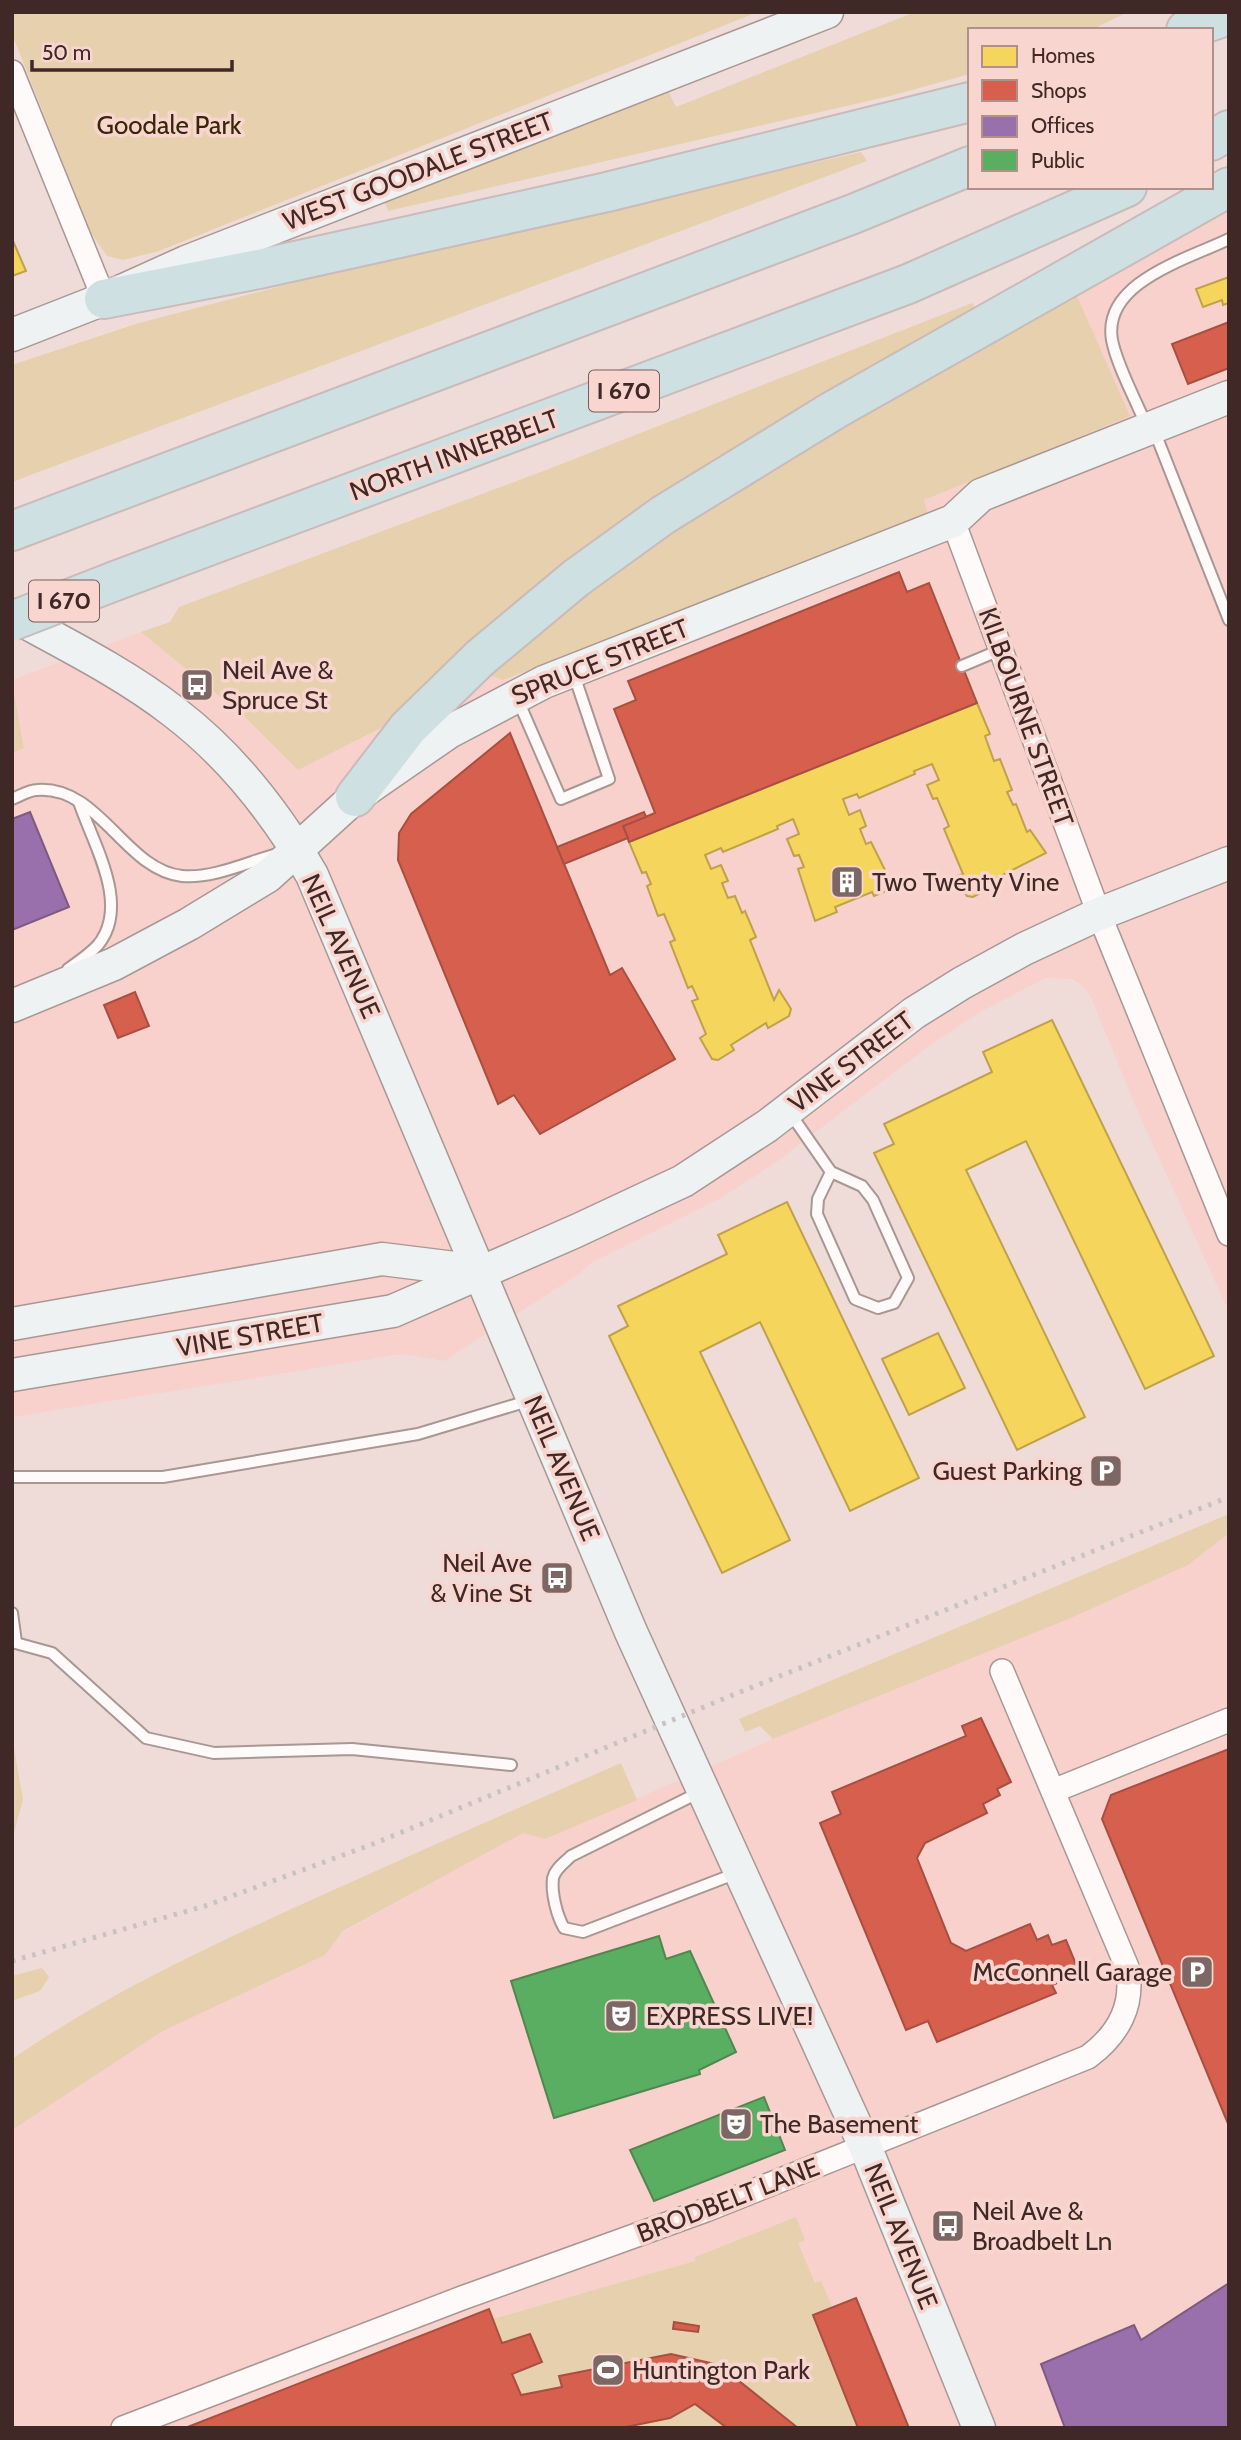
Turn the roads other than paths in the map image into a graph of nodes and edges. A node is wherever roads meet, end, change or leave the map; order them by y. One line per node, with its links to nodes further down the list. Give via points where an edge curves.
1 (827, 12): 14 (street, WEST GOODALE STREET, via 186,262)
2 (1229, 15): 4 (highway)
3 (1229, 24): 5 (highway)
4 (1192, 28)
5 (1213, 35)
6 (12, 72): 14 (street)
7 (968, 102): 14 (highway, via 607,192)
8 (1229, 130): 9 (highway)
9 (1213, 140)
10 (968, 167): 19 (highway)
11 (1229, 187): 27 (highway, via 835,411 663,515 576,578 480,658 408,728)
12 (1122, 189): 22 (highway, NORTH INNERBELT / I 670, bridge, via 908,284)
13 (1229, 239): 17 (lane, via 1135,284 1119,300 1111,321 1112,341)
14 (104, 299): 15 (street, WEST GOODALE STREET)
15 (12, 335)
16 (1229, 397): 17 (street, SPRUCE STREET)
17 (1150, 428): 18 (street, SPRUCE STREET, via 981,495); 21 (lane)
18 (953, 521): 23 (street, KILBOURNE STREET); 25 (street, SPRUCE STREET)
19 (13, 531)
20 (12, 615): 30 (street, NEIL AVENUE, via 173,710 257,793)
21 (1229, 620)
22 (12, 621)
23 (1000, 650): 24 (lane); 32 (street, KILBOURNE STREET)
24 (962, 666)
25 (572, 671): 26 (street, SPRUCE STREET); 26 (lane, via 609,779 561,799)
26 (516, 695): 27 (street, SPRUCE STREET, via 449,732)
27 (355, 797): 30 (street, SPRUCE STREET)
28 (12, 799): 29 (lane, via 36,790)
29 (78, 800): 30 (lane, via 153,865 182,876 212,873); 33 (lane, via 111,891 111,923 97,946)
30 (296, 848): 33 (street, SPRUCE STREET, via 268,876 189,924 114,964); 37 (street, NEIL AVENUE, via 327,909)
31 (1229, 863): 32 (street, VINE STREET)
32 (1099, 914): 34 (street, VINE STREET, via 1024,948 933,1001); 36 (street, KILBOURNE STREET)
33 (24, 1001)
34 (788, 1110): 35 (lane); 37 (street, VINE STREET, via 660,1193)
35 (831, 1172): 35 (lane, via 818,1199 817,1214 855,1299 878,1308 894,1303 908,1278 873,1200 862,1186)
36 (1229, 1234)
37 (480, 1271): 38 (street, VINE STREET, via 382,1259); 39 (street, VINE STREET, via 393,1311); 40 (street, NEIL AVENUE)
38 (12, 1324)
39 (12, 1375)
40 (534, 1399): 41 (lane, via 418,1434 163,1477); 47 (street, NEIL AVENUE)
41 (12, 1477)
42 (12, 1613): 43 (lane)
43 (14, 1642): 46 (lane, via 52,1653 146,1738 215,1753 352,1749)
44 (1002, 1671): 48 (street, BRODBELT LANE)
45 (1229, 1720): 48 (street)
46 (511, 1765)
47 (702, 1791): 49 (street, NEIL AVENUE); 49 (lane, via 571,1856 553,1879 558,1918 564,1928 583,1932)
48 (1053, 1791): 50 (street, BRODBELT LANE, via 1127,1967 1129,1986 1122,2020 1102,2047 1088,2057)
49 (739, 1872): 50 (street, NEIL AVENUE)
50 (865, 2146): 51 (street, BRODBELT LANE); 52 (street, NEIL AVENUE)
51 (123, 2428)
52 (979, 2428)

